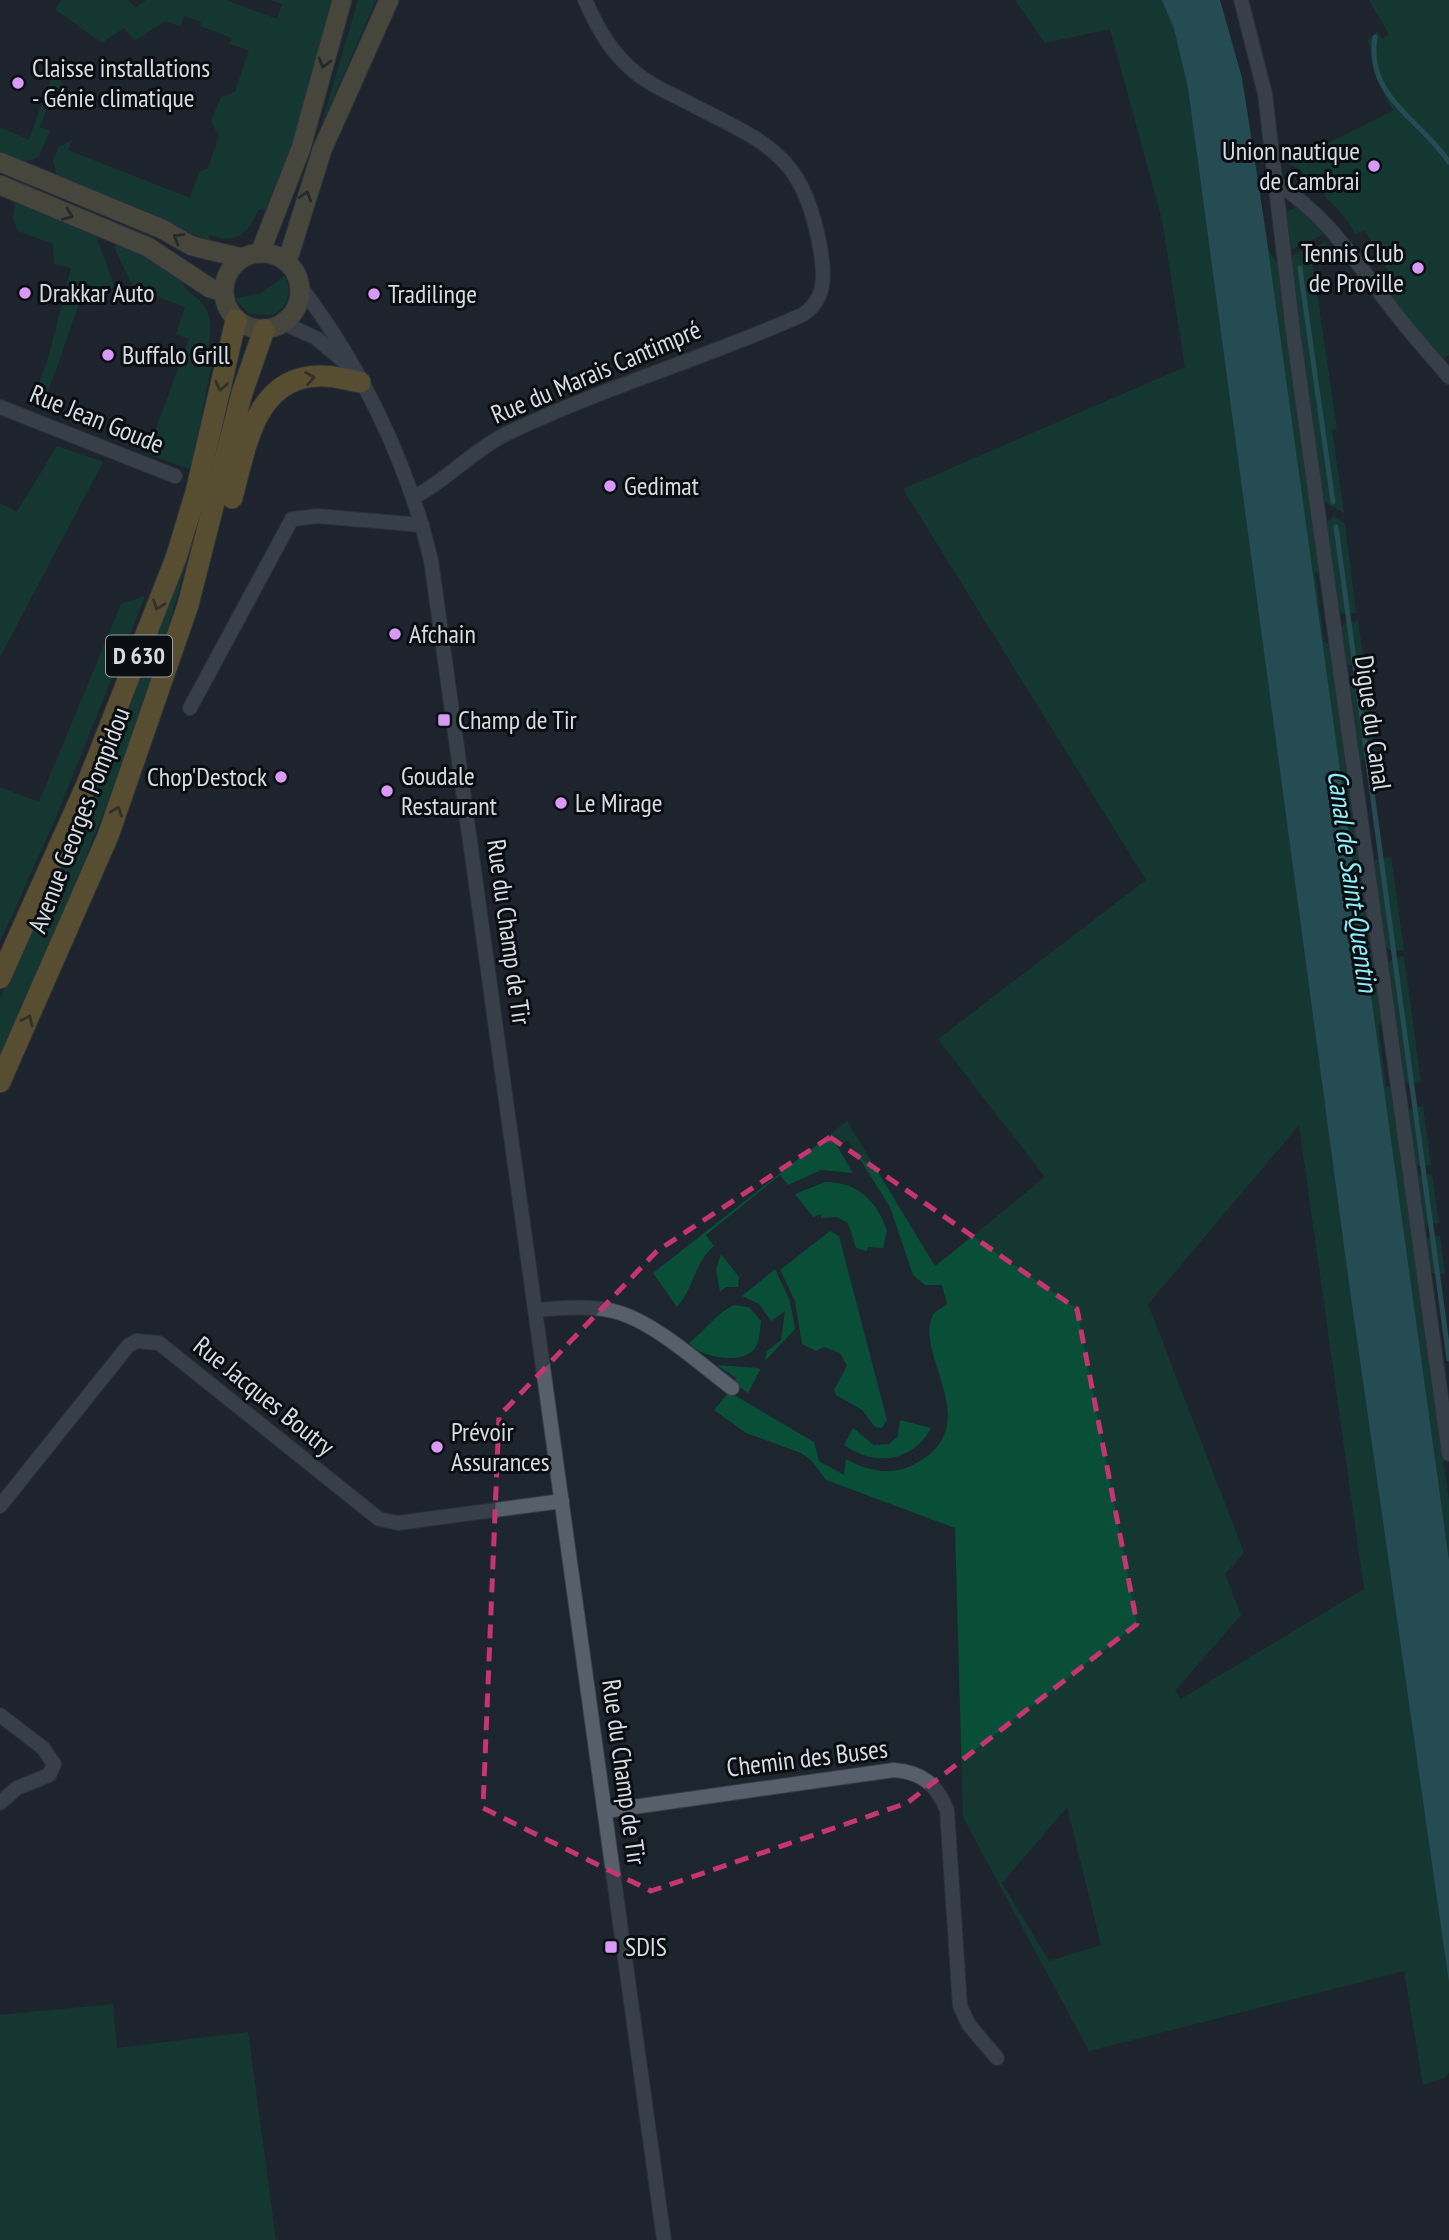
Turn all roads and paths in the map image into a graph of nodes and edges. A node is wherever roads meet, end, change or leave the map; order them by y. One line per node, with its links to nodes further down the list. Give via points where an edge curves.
1 (342, 0): 8 (main road, one-way to 8, via 302,148)
2 (389, 0): 9 (main road, one-way to 2, via 323,150)
3 (584, 0): 18 (street, Rue du Marais Cantimpré, via 608,46 639,75 756,138 792,168 809,202 823,287 808,312 509,433)
4 (1241, 0): 6 (street, Digue du Canal, via 1264,87)
5 (0, 162): 8 (main road, one-way to 5, via 192,246 162,229)
6 (1276, 182): 15 (street, via 1337,233 1396,315); 26 (street, Digue du Canal)
7 (0, 185): 11 (main road, one-way to 11, via 142,244)
8 (251, 256): 9 (main road, via 274,255); 11 (main road, via 229,272)
9 (287, 262): 10 (main road)
10 (300, 286): 13 (main road, via 297,307); 14 (street, Rue du Champ de Tir, via 335,332)
11 (223, 292): 12 (main road)
12 (236, 320): 13 (main road, via 250,328); 22 (main road, Avenue Georges Pompidou / D 630, one-way to 22, via 176,558 87,784)
13 (274, 327): 14 (street, via 316,338); 20 (main road, Avenue Georges Pompidou / D 630, via 242,393 204,550)
14 (356, 375): 18 (street, Rue du Champ de Tir); 20 (main road, one-way to 14, via 198,609 262,406 280,389 305,378)
15 (1449, 377)
16 (0, 407): 17 (street, Rue Jean Goude)
17 (175, 476)
18 (414, 497): 19 (street, Rue du Champ de Tir)
19 (422, 525): 21 (street, via 317,516 292,519); 24 (street, Rue du Champ de Tir, via 441,617)
20 (175, 645): 23 (main road, Avenue Georges Pompidou / D 630, one-way to 20, via 108,836)
21 (190, 708)
22 (0, 978)
23 (0, 1083)
24 (536, 1310): 25 (street, via 604,1309 623,1314); 27 (street, Rue du Champ de Tir)
25 (732, 1388)
26 (1449, 1454)
27 (562, 1501): 28 (street, Rue Jacques Boutry, via 398,1523 379,1519 159,1343 144,1340 128,1346); 31 (street, Rue du Champ de Tir)
28 (0, 1506)
29 (0, 1715): 30 (street, via 43,1748 54,1764 50,1775 17,1788)
30 (0, 1803)
31 (605, 1811): 32 (street, Chemin des Buses, via 894,1770 928,1780 947,1810 960,2006 969,2025); 33 (street, Rue du Champ de Tir)
32 (997, 2058)
33 (664, 2240)

